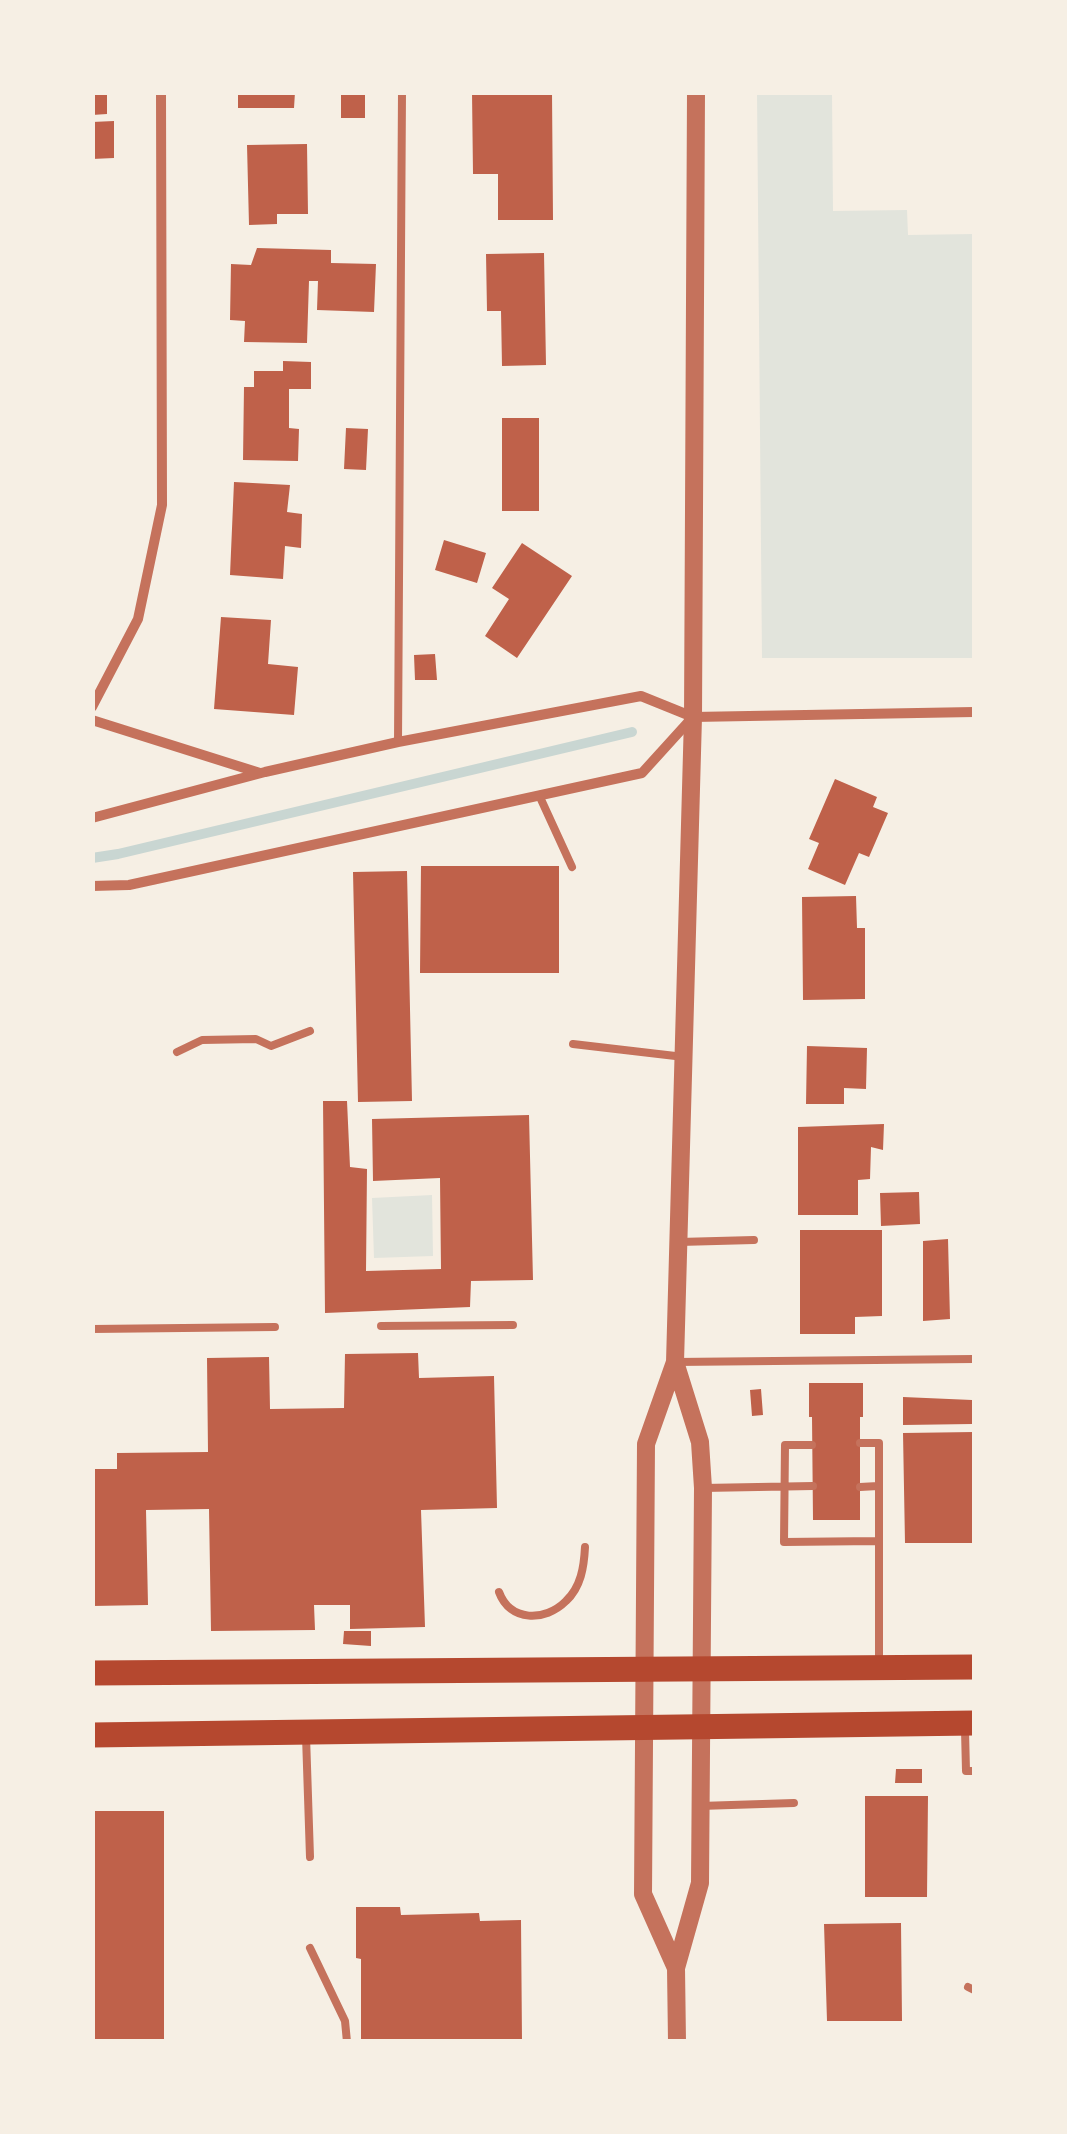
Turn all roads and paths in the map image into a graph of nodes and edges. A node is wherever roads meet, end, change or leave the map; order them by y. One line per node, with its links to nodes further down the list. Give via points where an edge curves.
1 (161, 92): 4 (street, via 162,505 138,620)
2 (402, 92): 8 (lane)
3 (696, 92): 6 (street)
4 (92, 707)
5 (974, 712): 6 (street)
6 (693, 717): 8 (street, via 641,696); 10 (street, via 642,773); 17 (street)
7 (92, 720): 9 (street)
8 (398, 742): 9 (street)
9 (261, 774): 11 (street)
10 (539, 795): 12 (lane); 13 (street, via 129,885)
11 (92, 818)
12 (572, 868)
13 (92, 886)
14 (310, 1031): 16 (lane, via 271,1046 256,1039 202,1040)
15 (573, 1044): 17 (lane)
16 (177, 1052)
17 (684, 1056): 19 (street)
18 (754, 1240): 19 (lane)
19 (679, 1242): 25 (street)
20 (513, 1325): 21 (lane)
21 (382, 1326)
22 (275, 1328): 23 (lane)
23 (92, 1329)
24 (974, 1359): 25 (lane)
25 (675, 1362): 32 (street, via 700,1442); 38 (street, via 646,1444)
26 (860, 1443): 30 (lane, via 879,1443)
27 (812, 1445): 28 (lane, via 785,1445)
28 (785, 1486): 29 (lane); 32 (lane); 33 (lane, via 784,1542)
29 (812, 1486)
30 (878, 1486): 31 (lane); 33 (lane)
31 (860, 1487)
32 (703, 1488): 36 (street)
33 (877, 1540): 39 (lane)
34 (585, 1548): 35 (lane, via 583,1574 566,1601 540,1617 518,1616)
35 (499, 1592)
36 (701, 1667): 38 (main road); 39 (main road); 42 (street)
37 (974, 1667): 39 (main road)
38 (644, 1668): 40 (main road); 43 (street)
39 (879, 1668)
40 (92, 1672)
41 (970, 1723): 42 (main road); 46 (lane)
42 (700, 1728): 43 (main road); 48 (street)
43 (644, 1729): 44 (main road); 51 (street, via 644,1894)
44 (306, 1733): 45 (main road); 49 (lane)
45 (92, 1735)
46 (970, 1772)
47 (794, 1803): 48 (lane)
48 (700, 1806): 51 (street, via 700,1883)
49 (310, 1857)
50 (310, 1948): 52 (lane, via 345,2021)
51 (676, 1968): 53 (street)
52 (347, 2042)
53 (677, 2042)

